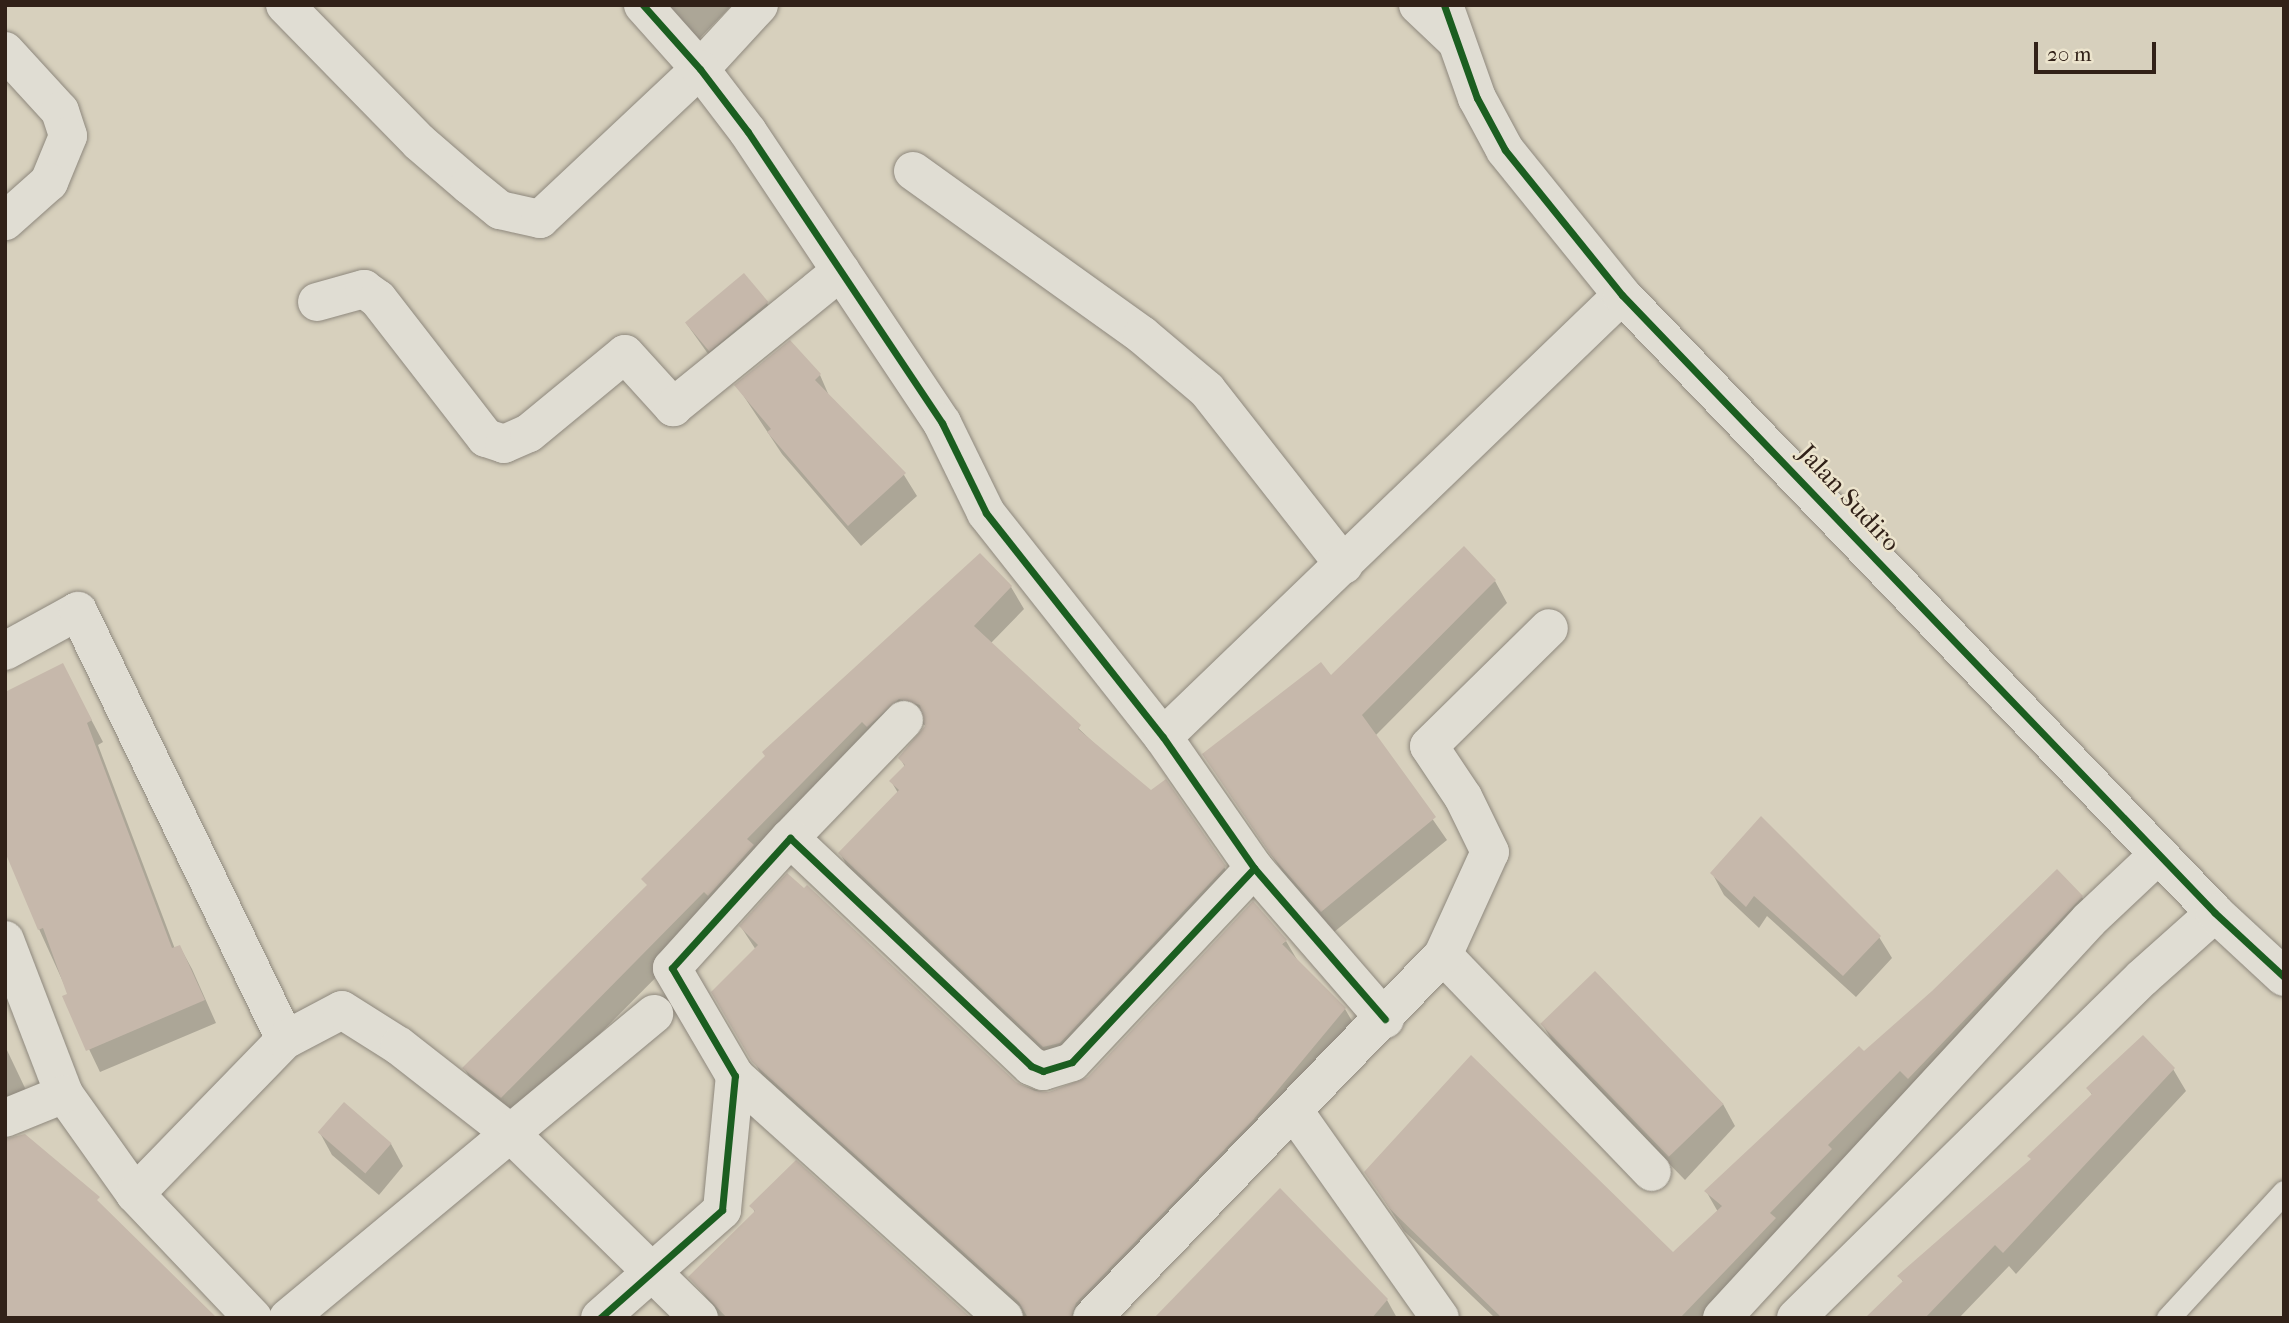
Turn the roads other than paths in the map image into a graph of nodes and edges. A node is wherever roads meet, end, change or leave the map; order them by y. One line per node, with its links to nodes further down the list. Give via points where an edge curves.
1 (285, 5): 8 (street, via 419,142 469,186 500,210 540,219)
2 (643, 5): 8 (street)
3 (759, 5): 8 (street)
4 (1419, 5): 6 (street)
5 (1444, 5): 6 (street, Jalan Sudiro)
6 (1456, 41): 12 (street, Jalan Sudiro, via 1477,98 1505,150)
7 (5, 51): 10 (street, via 60,111 68,135 49,182)
8 (700, 69): 11 (street)
9 (913, 171): 14 (street, via 1142,335 1207,390)
10 (5, 221)
11 (841, 271): 13 (street, via 673,407 625,354 529,433 504,444 486,438 378,299 364,289); 18 (street, via 942,424 986,513)
12 (1622, 295): 14 (street); 20 (street, Jalan Sudiro)
13 (317, 302)
14 (1344, 565): 18 (street)
15 (1549, 628): 24 (street, via 1429,746 1463,797 1490,852)
16 (5, 651): 28 (street, via 78,611)
17 (904, 720): 19 (street)
18 (1163, 737): 21 (street)
19 (790, 838): 21 (street, via 1031,1066 1043,1070 1072,1062); 29 (street, via 672,968)
20 (2159, 854): 22 (street, Jalan Sudiro); 45 (street, via 2089,920)
21 (1254, 868): 27 (street)
22 (2215, 914): 25 (street, Jalan Sudiro); 46 (street, via 2142,978)
23 (5, 940): 30 (street)
24 (1443, 955): 27 (street); 34 (street)
25 (2284, 978)
26 (653, 1014): 33 (street)
27 (1385, 1018): 31 (street)
28 (285, 1040): 33 (street, via 342,1010 399,1046); 36 (street)
29 (735, 1076): 37 (street, via 722,1210); 43 (street)
30 (64, 1094): 32 (street); 36 (street)
31 (1294, 1111): 38 (street); 44 (street)
32 (5, 1118)
33 (509, 1132): 37 (street); 40 (street)
34 (1652, 1172)
35 (2284, 1192): 47 (lane)
36 (135, 1194): 39 (street)
37 (653, 1272): 41 (street); 42 (street)
38 (1428, 1311)
39 (253, 1318)
40 (288, 1318)
41 (600, 1318)
42 (698, 1318)
43 (1004, 1318)
44 (1093, 1318)
45 (1722, 1318)
46 (1796, 1318)
47 (2168, 1318)

